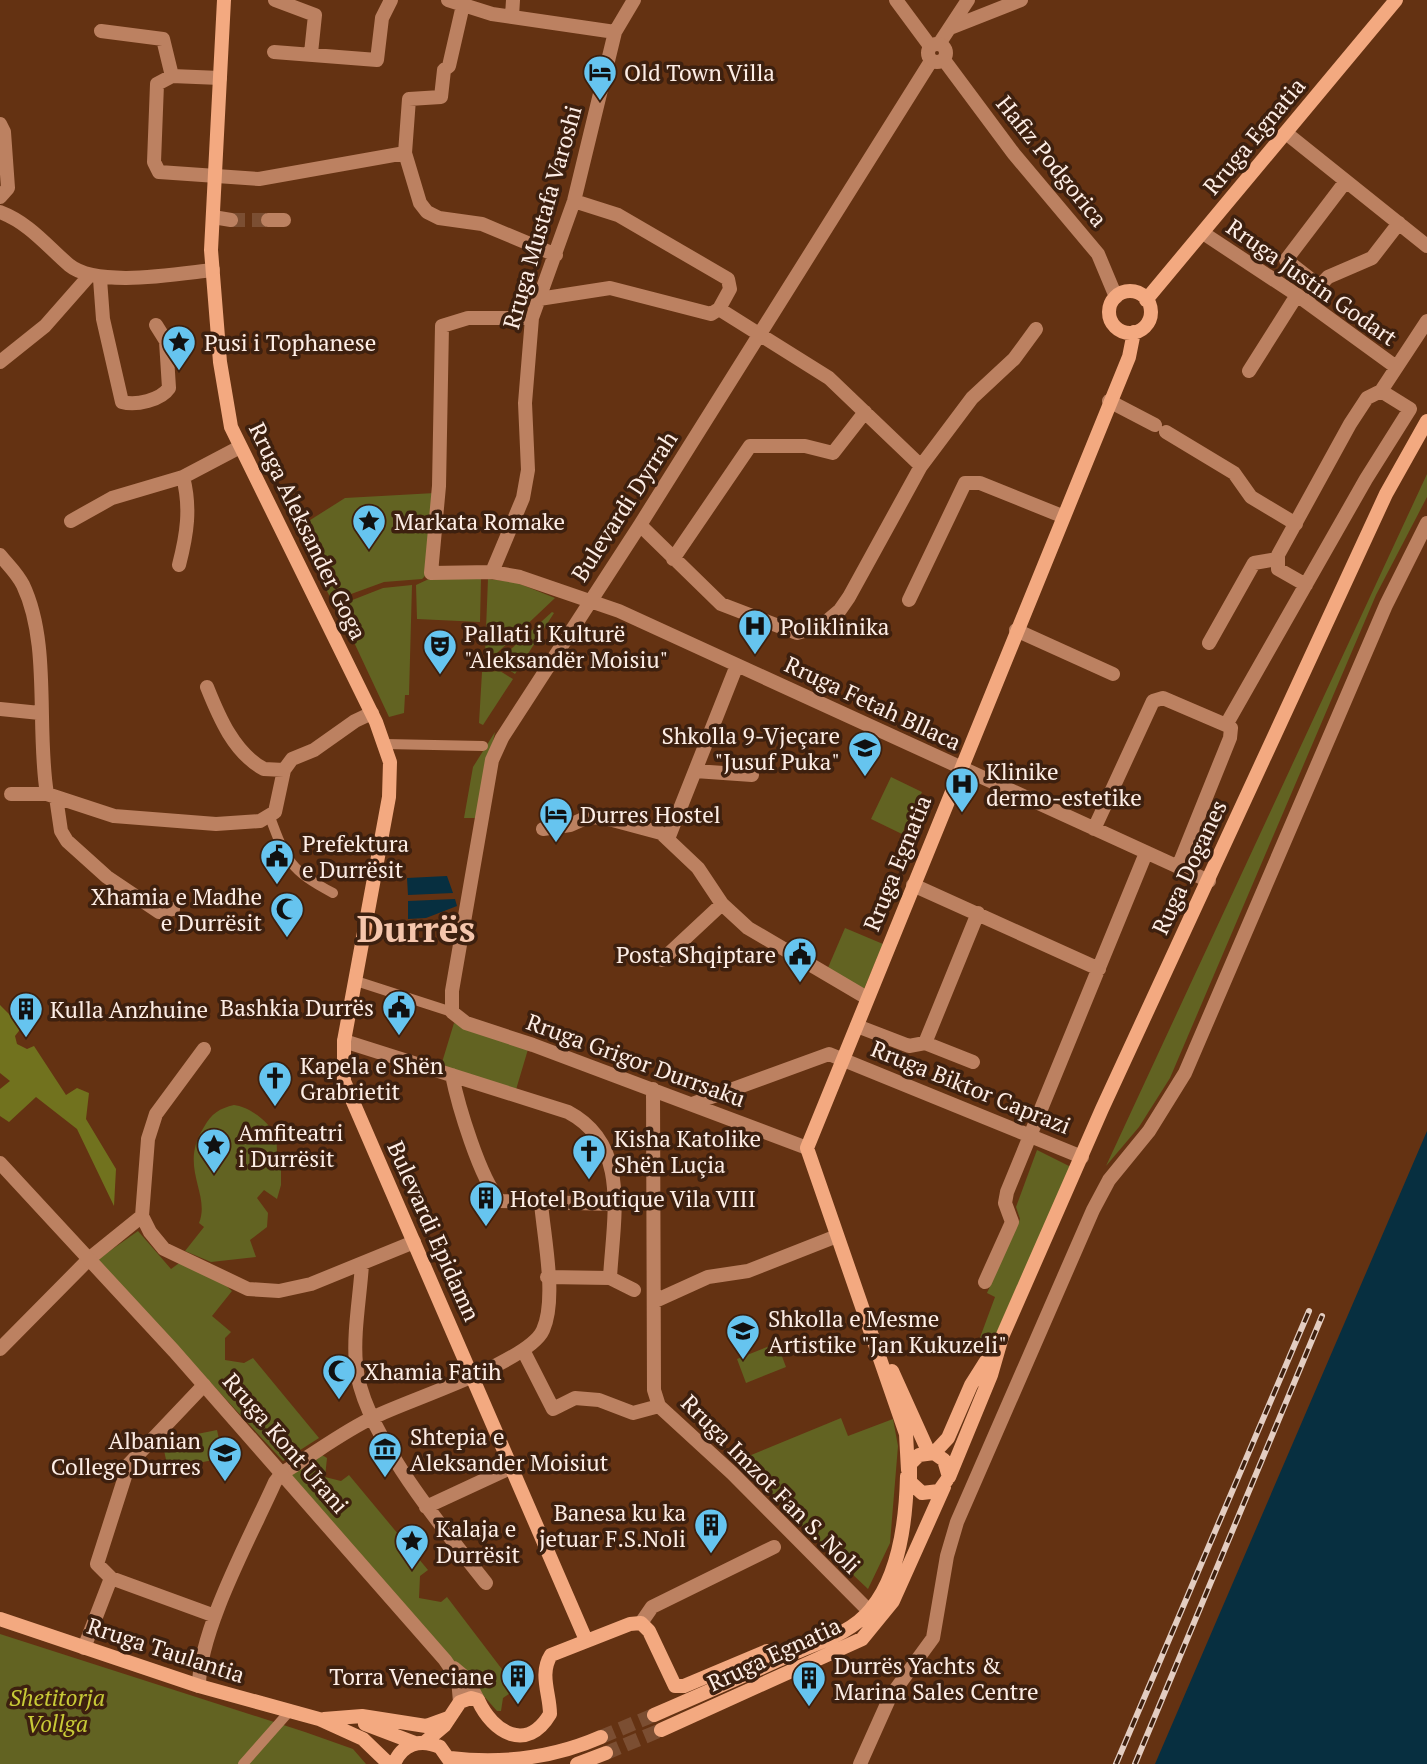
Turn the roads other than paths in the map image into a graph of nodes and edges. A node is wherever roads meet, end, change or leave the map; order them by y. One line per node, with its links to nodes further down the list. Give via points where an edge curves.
1 (224, 0): 20 (main road, Rruga Aleksander Goga)
2 (275, 0): 17 (street, via 315,15)
3 (391, 0): 17 (street, via 382,18 377,60)
4 (448, 0): 11 (street)
5 (513, 0): 12 (street)
6 (634, 0): 15 (street, Rruga Mustafa Varoshi)
7 (896, 0): 18 (street, Hafiz Podgorica)
8 (968, 0): 13 (street, Bulevardi Dyrrah)
9 (1021, 0): 13 (street)
10 (1396, 0): 22 (main road, Rruga Egnatia)
11 (462, 2): 12 (street, via 492,15); 23 (street, via 441,97 409,99)
12 (512, 16): 15 (street)
13 (950, 27): 18 (street, Bulevardi Dyrrah)
14 (101, 32): 19 (street, via 163,39)
15 (615, 32): 27 (street, Rruga Mustafa Varoshi)
16 (274, 52): 17 (street)
17 (311, 53)
18 (936, 53): 40 (street, Hafiz Podgorica, via 1098,254); 50 (street, Bulevardi Dyrrah)
19 (172, 76): 20 (street); 24 (street, via 155,88 155,169)
20 (220, 78): 24 (main road, Rruga Aleksander Goga)
21 (0, 124): 26 (street, via 8,188)
22 (1286, 133): 25 (street); 34 (main road, Rruga Egnatia)
23 (405, 153): 24 (street, via 260,179); 36 (street, via 420,203 431,215 482,224)
24 (214, 175): 29 (main road, Rruga Aleksander Goga)
25 (1346, 181): 33 (street); 39 (street, via 1286,260)
26 (0, 197)
27 (575, 201): 36 (street, Rruga Mustafa Varoshi); 44 (street, via 618,215 728,279 730,289)
28 (0, 212): 38 (street, via 19,220 70,266)
29 (213, 217): 30 (street); 37 (main road, Rruga Aleksander Goga)
30 (231, 220)
31 (268, 220): 32 (street)
32 (284, 220)
33 (1399, 223): 35 (street); 39 (street, via 1372,258 1328,276)
34 (1203, 233): 41 (street, Rruga Justin Godart); 43 (main road, Rruga Egnatia)
35 (1427, 246)
36 (556, 255): 42 (street, Rruga Mustafa Varoshi)
37 (213, 270): 38 (street); 58 (main road, Rruga Aleksander Goga, via 225,400)
38 (94, 277): 47 (street, via 122,402 138,403 169,388 166,341); 51 (street)
39 (1318, 285): 41 (street)
40 (1116, 297): 43 (main road, via 1132,292); 49 (main road, via 1109,308 1111,322 1121,331)
41 (1302, 298): 52 (street, Rruga Justin Godart); 53 (street)
42 (539, 299): 44 (street, via 610,288 711,314); 45 (street, Rruga Mustafa Varoshi)
43 (1146, 300): 49 (main road, via 1149,319)
44 (719, 309): 50 (street)
45 (532, 318): 70 (street, Rruga Mustafa Varoshi, via 525,403 528,470 523,498); 70 (street, Rruga Fetah Bllaca, via 468,318 442,326 439,486 431,573)
46 (1427, 321): 52 (street)
47 (156, 325)
48 (1036, 329): 59 (street, via 1014,359 972,398)
49 (1134, 332): 55 (main road, Rruga Egnatia, via 1129,357)
50 (760, 334): 56 (street, via 829,378); 65 (street, Bulevardi Dyrrah)
51 (0, 362)
52 (1396, 367): 54 (street)
53 (1249, 371)
54 (1381, 391): 64 (street, via 1367,398 1350,424); 71 (street, via 1410,409)
55 (1109, 401): 61 (main road, Rruga Egnatia); 64 (street, via 1234,473 1251,497)
56 (865, 412): 59 (street); 67 (street, via 833,453 804,446 750,446)
57 (1427, 421): 98 (main road, Ruga Doganes, via 1386,494)
58 (240, 447): 60 (street); 81 (main road, Rruga Aleksander Goga)
59 (922, 466): 67 (street, via 840,610 821,626 803,633 721,604)
60 (183, 477): 62 (street, via 111,498); 69 (street, via 188,530)
61 (1062, 516): 72 (street, via 980,482 965,483); 74 (main road, Rruga Egnatia)
62 (71, 521)
63 (1427, 523): 174 (street, via 1386,605 1185,1073 1093,1210 957,1522 933,1638 890,1697)
64 (1296, 524): 68 (street)
65 (640, 525): 67 (street); 73 (street, Bulevardi Dyrrah)
66 (0, 555): 80 (street, via 24,587 37,633)
67 (673, 559)
68 (1277, 559): 71 (street, via 1278,569); 75 (street, via 1254,563)
69 (179, 565)
70 (492, 572): 73 (street, Rruga Fetah Bllaca)
71 (1306, 585): 82 (street)
72 (909, 600)
73 (590, 602): 76 (street, Rruga Fetah Bllaca); 108 (street, Bulevardi Dyrrah, via 505,732 492,760)
74 (1016, 630): 77 (street); 85 (main road, Rruga Egnatia)
75 (1209, 643)
76 (737, 665): 85 (street, Rruga Fetah Bllaca); 87 (street)
77 (1113, 674)
78 (207, 687): 86 (street, via 237,746 264,769)
79 (0, 709): 80 (street)
80 (40, 713): 90 (street, via 41,761)
81 (372, 713): 83 (main road, Rruga Aleksander Goga); 86 (street, via 292,759)
82 (1226, 726): 94 (street, via 1163,698 1153,701); 97 (street, via 1231,728 1230,738)
83 (385, 744): 84 (street); 92 (main road, Rruga Aleksander Goga, via 391,771)
84 (483, 746)
85 (960, 768): 94 (street, Rruga Fetah Bllaca); 99 (main road, Rruga Egnatia)
86 (284, 770): 91 (street)
87 (695, 771): 88 (street); 95 (street)
88 (752, 775)
89 (12, 794): 90 (street)
90 (52, 795): 91 (street, via 114,816 216,824); 102 (street, via 67,841 134,898 159,912)
91 (270, 817): 100 (street, via 292,866)
92 (385, 822): 106 (main road, Bulevardi Epidamn)
93 (543, 829): 95 (street, via 588,817 605,818 641,825)
94 (1094, 829): 96 (street, Rruga Fetah Bllaca)
95 (668, 839): 101 (street, via 698,868)
96 (1146, 853): 97 (street, Rruga Fetah Bllaca); 105 (street)
97 (1178, 867): 98 (street, Rruga Fetah Bllaca)
98 (1209, 881): 120 (main road, Ruga Doganes)
99 (913, 885): 103 (street); 107 (main road, Rruga Egnatia)
100 (333, 893)
101 (722, 904): 104 (street); 107 (street, via 763,939)
102 (173, 909)
103 (978, 913): 105 (street); 111 (street)
104 (662, 960)
105 (1099, 969): 118 (street)
106 (356, 981): 108 (street); 110 (main road, Bulevardi Epidamn)
107 (867, 998): 109 (main road, Rruga Egnatia)
108 (452, 1012): 116 (street, Rruga Grigor Durrsaku, via 466,1023)
109 (857, 1026): 111 (street, via 909,1046); 113 (main road, Rruga Egnatia)
110 (344, 1041): 115 (street); 126 (main road, Bulevardi Epidamn, via 344,1081)
111 (925, 1043): 114 (street)
112 (204, 1049): 124 (street, via 156,1114 146,1149)
113 (842, 1060): 117 (street, Rruga Biktor Caprazi, via 829,1054 816,1056); 118 (street, Rruga Biktor Caprazi); 119 (main road, Rruga Egnatia)
114 (974, 1062)
115 (453, 1075): 122 (street, via 456,1095 494,1195 500,1201); 123 (street, via 568,1112 588,1125 610,1156)
116 (653, 1089): 117 (street, Rruga Grigor Durrsaku); 133 (street, Rruga Imzot Fan S. Noli)
117 (692, 1104): 119 (street, Rruga Grigor Durrsaku)
118 (1031, 1135): 120 (street, Rruga Biktor Caprazi); 131 (street, via 1005,1198 1012,1222)
119 (807, 1148): 125 (main road, Rruga Egnatia)
120 (1082, 1157): 135 (main road, Ruga Doganes)
121 (0, 1163): 127 (street, Rruga Kont Urani)
122 (541, 1203): 123 (street); 129 (street)
123 (613, 1204): 130 (street)
124 (142, 1216): 127 (street); 128 (street, via 164,1249 248,1289 295,1290)
125 (836, 1236): 133 (street, via 748,1271 708,1277); 134 (main road, Rruga Egnatia)
126 (414, 1242): 128 (street); 138 (main road, Bulevardi Epidamn)
127 (90, 1258): 136 (street); 139 (street, Rruga Kont Urani)
128 (362, 1264): 141 (street, via 356,1366)
129 (547, 1277): 130 (street); 137 (street, via 552,1300 547,1321 536,1342)
130 (610, 1278): 132 (street)
131 (985, 1282)
132 (634, 1290)
133 (655, 1301): 140 (street, Rruga Imzot Fan S. Noli, via 653,1390)
134 (873, 1336): 142 (main road, Rruga Egnatia); 145 (main road, Rruga Egnatia, via 906,1434)
135 (1002, 1337): 142 (main road, via 971,1385 948,1438); 146 (main road, Rruga Egnatia)
136 (0, 1349)
137 (524, 1352): 138 (street); 140 (street, via 553,1409 575,1398 599,1400 633,1413)
138 (472, 1374): 141 (street); 143 (main road, Bulevardi Epidamn)
139 (204, 1385): 144 (street, Rruga Kont Urani); 149 (street, via 129,1464 97,1564)
140 (659, 1406): 151 (street, Rruga Imzot Fan S. Noli)
141 (371, 1418): 144 (street); 147 (street)
142 (932, 1453): 145 (main road, via 915,1457); 146 (main road, via 947,1465)
143 (512, 1466): 147 (street); 155 (main road, Bulevardi Epidamn)
144 (282, 1473): 152 (street); 157 (street, Rruga Kont Urani)
145 (907, 1473): 146 (main road, via 912,1487 922,1493 934,1493); 151 (main road, Rruga Egnatia, via 902,1536)
146 (946, 1482): 166 (main road, Rruga Egnatia, via 893,1601 872,1630 837,1652)
147 (426, 1507): 150 (street)
148 (774, 1547): 154 (street, via 652,1607)
149 (111, 1578): 152 (street); 156 (street)
150 (486, 1583)
151 (869, 1611): 158 (main road, Rruga Egnatia, via 844,1631)
152 (215, 1616): 159 (street, via 199,1663)
153 (0, 1619): 156 (main road, Rruga Taulantia)
154 (640, 1623): 155 (main road); 158 (main road, via 649,1631 676,1686 767,1651)
155 (586, 1640): 160 (main road, Rruga Kont Urani, via 557,1651 547,1662 550,1714 544,1725 531,1733 499,1731)
156 (84, 1648): 159 (main road, Rruga Taulantia)
157 (445, 1660): 160 (street, Rruga Kont Urani, via 467,1679); 161 (street, Rruga Kont Urani, via 458,1679)
158 (781, 1660): 163 (main road, Rruga Egnatia)
159 (199, 1686): 162 (main road, Rruga Taulantia)
160 (478, 1700): 161 (main road)
161 (460, 1702): 164 (main road)
162 (288, 1713): 165 (main road, Rruga Taulantia); 171 (street)
163 (654, 1715)
164 (452, 1716): 165 (main road, via 426,1726 362,1716); 168 (main road)
165 (319, 1720): 168 (main road, Rruga Taulantia, via 380,1728); 172 (main road, Rruga Taulantia, via 363,1740)
166 (661, 1730)
167 (601, 1737): 170 (main road, via 510,1761)
168 (420, 1743): 170 (main road, Rruga Taulantia, via 440,1747); 172 (main road, via 400,1752)
169 (606, 1753): 173 (main road)
170 (451, 1761)
171 (243, 1764)
172 (391, 1764)
173 (577, 1764)
174 (860, 1764)

